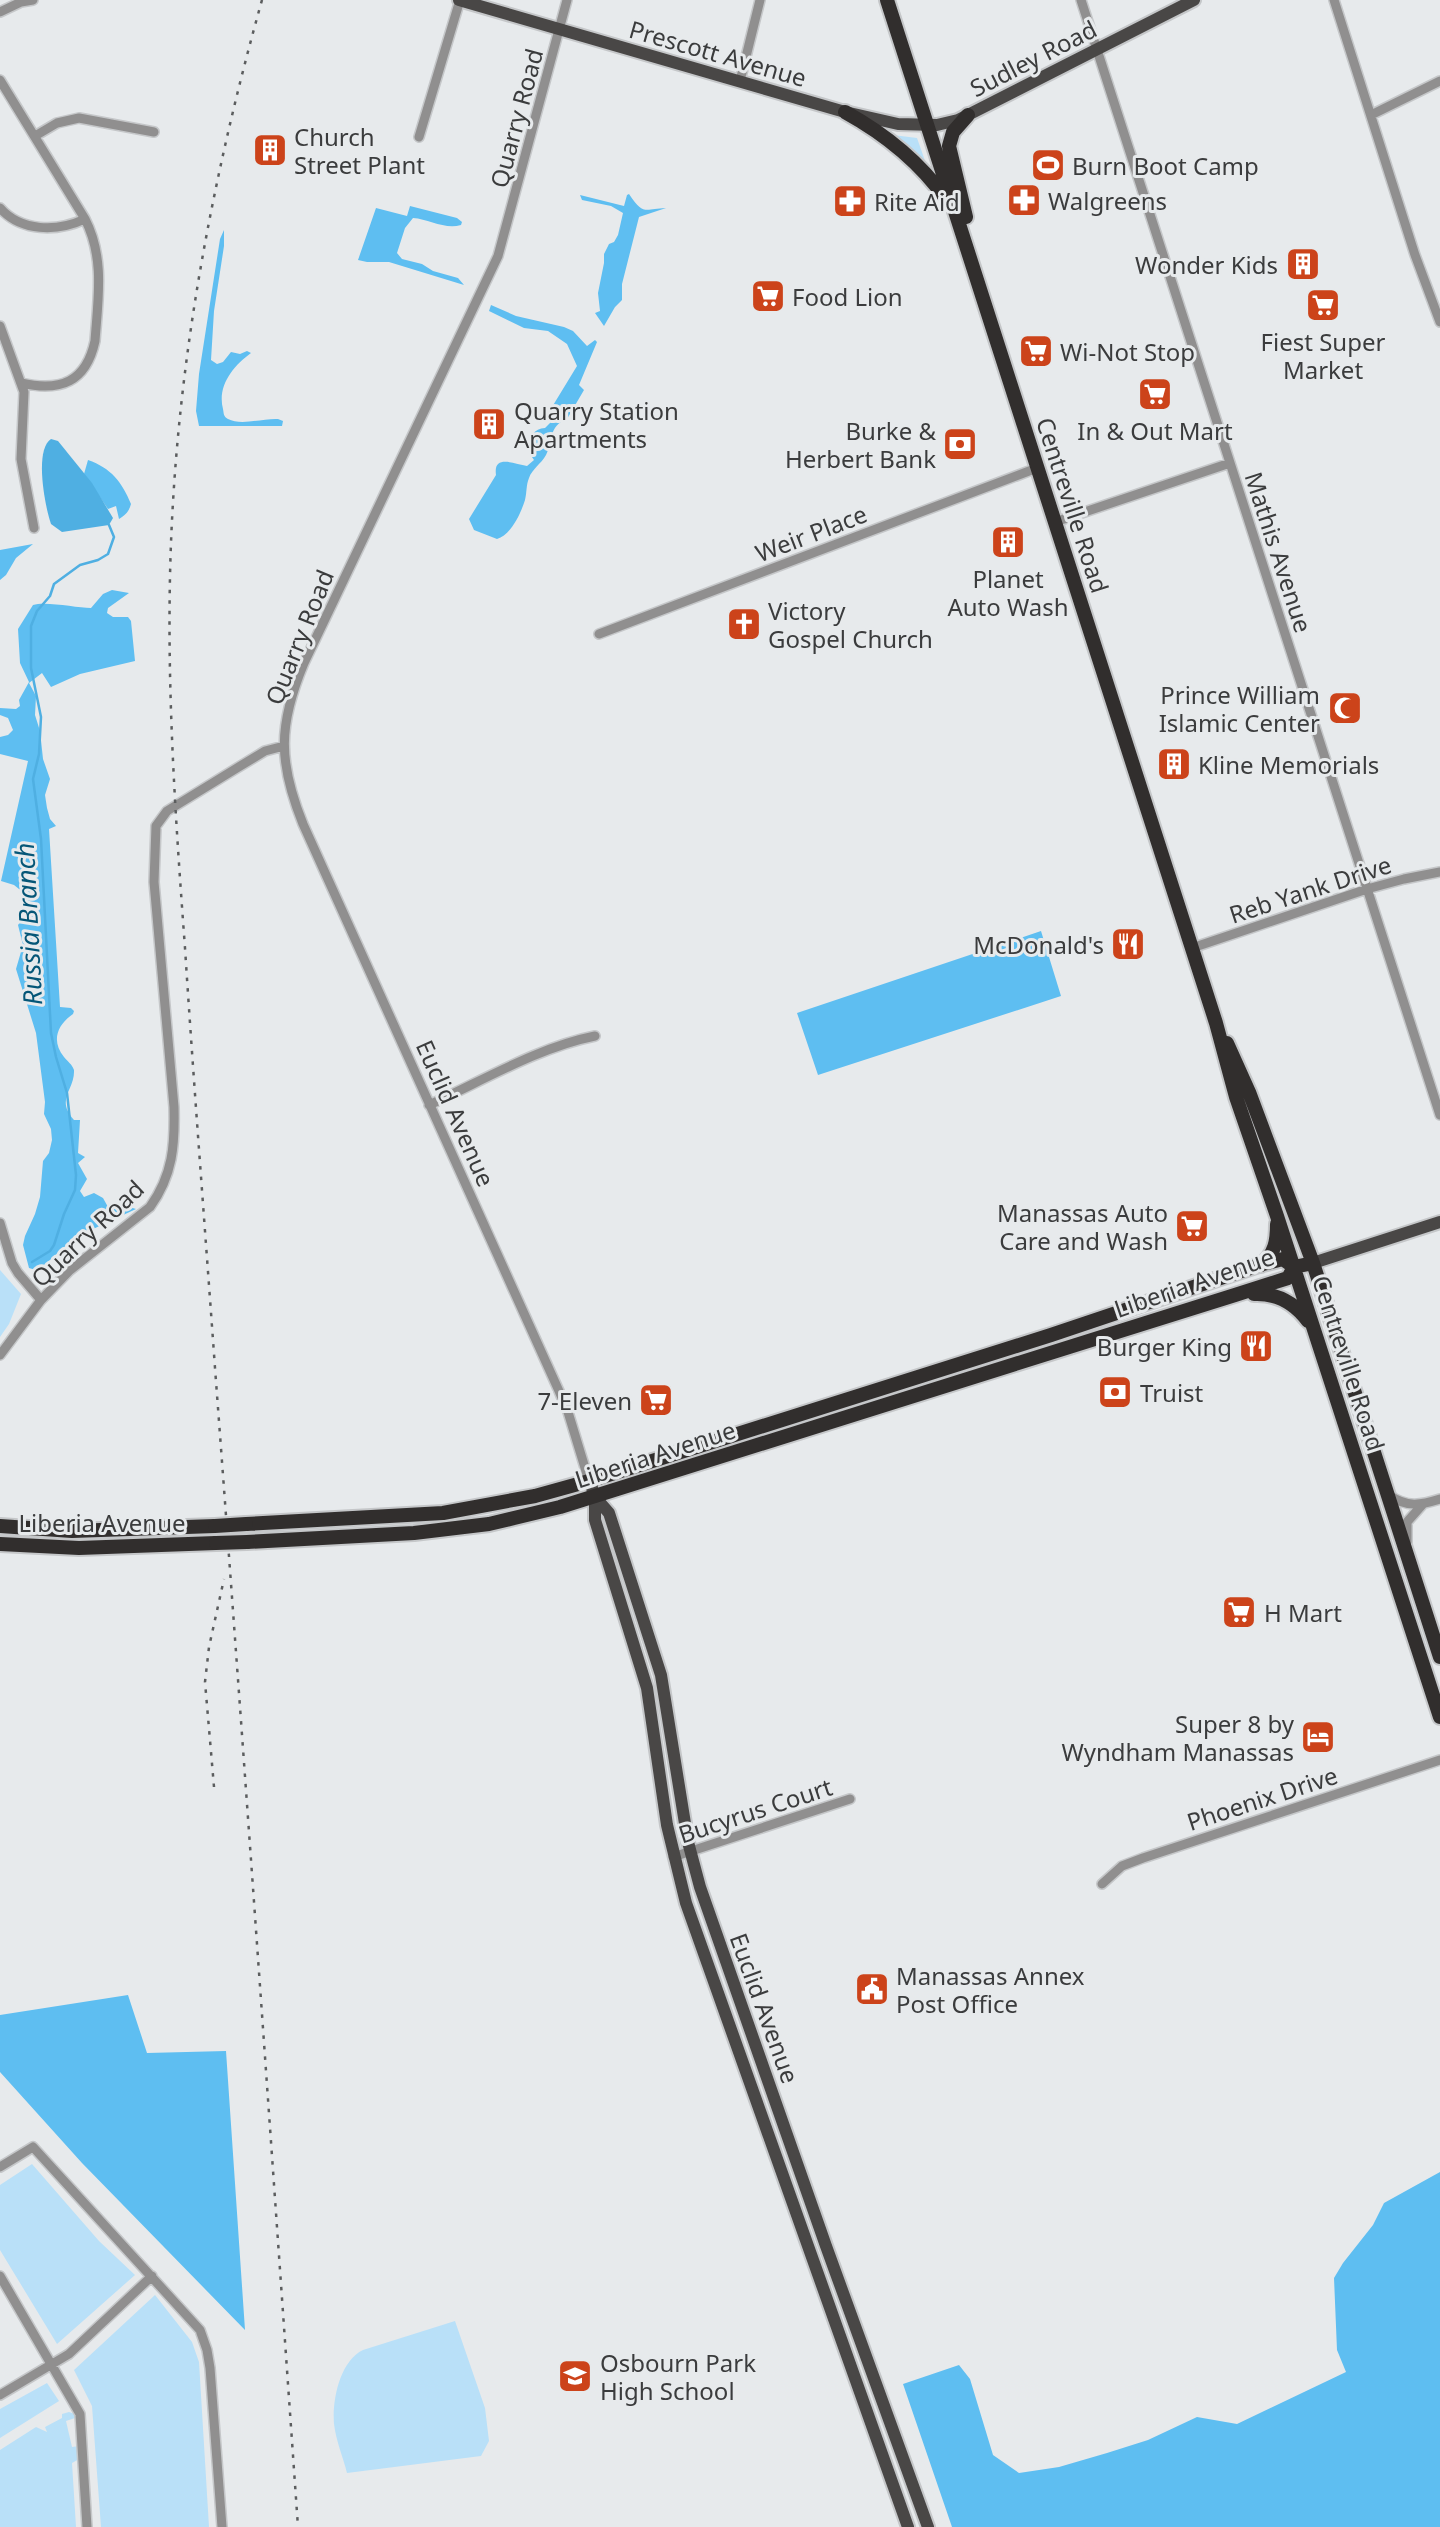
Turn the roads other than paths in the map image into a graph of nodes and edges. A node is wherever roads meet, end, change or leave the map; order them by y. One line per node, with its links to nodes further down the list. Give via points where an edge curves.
1 (33, 0): 9 (street)
2 (460, 0): 10 (main road, Prescott Avenue); 21 (street)
3 (567, 0): 10 (street, Quarry Road)
4 (760, 0): 13 (street)
5 (887, 0): 18 (highway, Centreville Road)
6 (1081, 0): 11 (street, Mathis Avenue)
7 (1194, 0): 11 (main road, Sudley Road)
8 (1334, 0): 17 (street)
9 (0, 12)
10 (559, 30): 13 (main road, Prescott Avenue); 35 (street, Quarry Road, via 498,256 304,663 287,709)
11 (1097, 50): 16 (main road, Sudley Road); 30 (street, Mathis Avenue)
12 (0, 80): 20 (street)
13 (740, 81): 15 (main road, Prescott Avenue)
14 (1440, 81): 17 (street)
15 (845, 112): 18 (main road, Prescott Avenue, via 905,126); 23 (highway, via 904,152)
16 (968, 115): 18 (main road, Sudley Road, via 948,124); 25 (highway, via 948,146 967,223)
17 (1371, 115): 26 (street)
18 (927, 126): 23 (highway, Centreville Road)
19 (154, 132): 20 (street, via 79,118 57,123)
20 (35, 136): 24 (street)
21 (419, 137)
22 (0, 208): 24 (street, via 15,221 35,227 66,226)
23 (954, 209): 25 (highway, Centreville Road)
24 (85, 219): 29 (street, via 99,261 92,353 83,372 66,384)
25 (965, 246): 31 (highway, Centreville Road)
26 (1435, 297): 27 (street)
27 (1440, 322)
28 (0, 326): 29 (street)
29 (21, 383): 33 (street, via 22,459)
30 (1230, 463): 32 (street); 37 (street, Mathis Avenue)
31 (1037, 468): 32 (highway, Centreville Road); 34 (street, Weir Place)
32 (1055, 522): 38 (highway, Centreville Road)
33 (34, 528)
34 (599, 634)
35 (284, 746): 41 (street, Euclid Avenue, via 291,794 303,824); 50 (street, Quarry Road, via 265,751 167,811 156,825 154,882 174,1107 172,1164 150,1207 69,1270)
36 (1440, 872): 37 (street, Reb Yank Drive)
37 (1367, 890): 38 (street, Reb Yank Drive); 42 (street, Mathis Avenue)
38 (1192, 948): 39 (highway, Centreville Road)
39 (1216, 1023): 43 (highway, Centreville Road); 46 (highway, Centreville Road, via 1249,1092)
40 (595, 1036): 41 (street, via 536,1055)
41 (429, 1105): 53 (street, Euclid Avenue, via 566,1408)
42 (1440, 1115)
43 (1277, 1216): 47 (highway, via 1275,1246); 48 (highway, Centreville Road)
44 (1440, 1222): 46 (main road, Liberia Avenue)
45 (0, 1223): 50 (street, via 12,1263)
46 (1313, 1263): 48 (highway, Liberia Avenue); 54 (highway, Centreville Road)
47 (1259, 1265): 48 (highway, Liberia Avenue, via 1283,1259); 53 (highway, Liberia Avenue)
48 (1294, 1267): 49 (highway, Liberia Avenue, via 1288,1278); 51 (highway, Centreville Road)
49 (1235, 1295): 51 (highway, via 1278,1296 1297,1308); 55 (highway, Liberia Avenue)
50 (41, 1300): 52 (street, Quarry Road)
51 (1313, 1328): 62 (highway, Centreville Road)
52 (0, 1355)
53 (589, 1481): 55 (main road, Euclid Avenue); 58 (highway, Liberia Avenue, bridge, via 443,1513 72,1531)
54 (1387, 1493): 57 (street, via 1402,1504); 60 (highway, Centreville Road)
55 (595, 1497): 59 (highway, Liberia Avenue, bridge, via 489,1524 414,1533 79,1548); 65 (main road, Euclid Avenue, via 609,1513 661,1675); 66 (main road, Euclid Avenue, via 595,1520 646,1688)
56 (1440, 1499): 57 (street)
57 (1423, 1504): 60 (street, via 1407,1522)
58 (0, 1526)
59 (0, 1544)
60 (1408, 1557): 61 (highway, Centreville Road)
61 (1440, 1657)
62 (1440, 1717)
63 (1440, 1760): 67 (street, Phoenix Drive, via 1143,1858 1122,1866)
64 (850, 1799): 65 (street, Bucyrus Court)
65 (690, 1851): 66 (street, Bucyrus Court); 76 (main road, Euclid Avenue)
66 (673, 1857): 75 (main road, Euclid Avenue)
67 (1102, 1884)
68 (0, 2167): 70 (street, via 33,2147)
69 (0, 2276): 71 (street)
70 (152, 2276): 71 (street, via 69,2354); 74 (street, via 194,2322 207,2350)
71 (52, 2364): 72 (street); 73 (street, via 80,2414)
72 (0, 2396)
73 (87, 2527)
74 (222, 2527)
75 (908, 2527)
76 (928, 2527)

